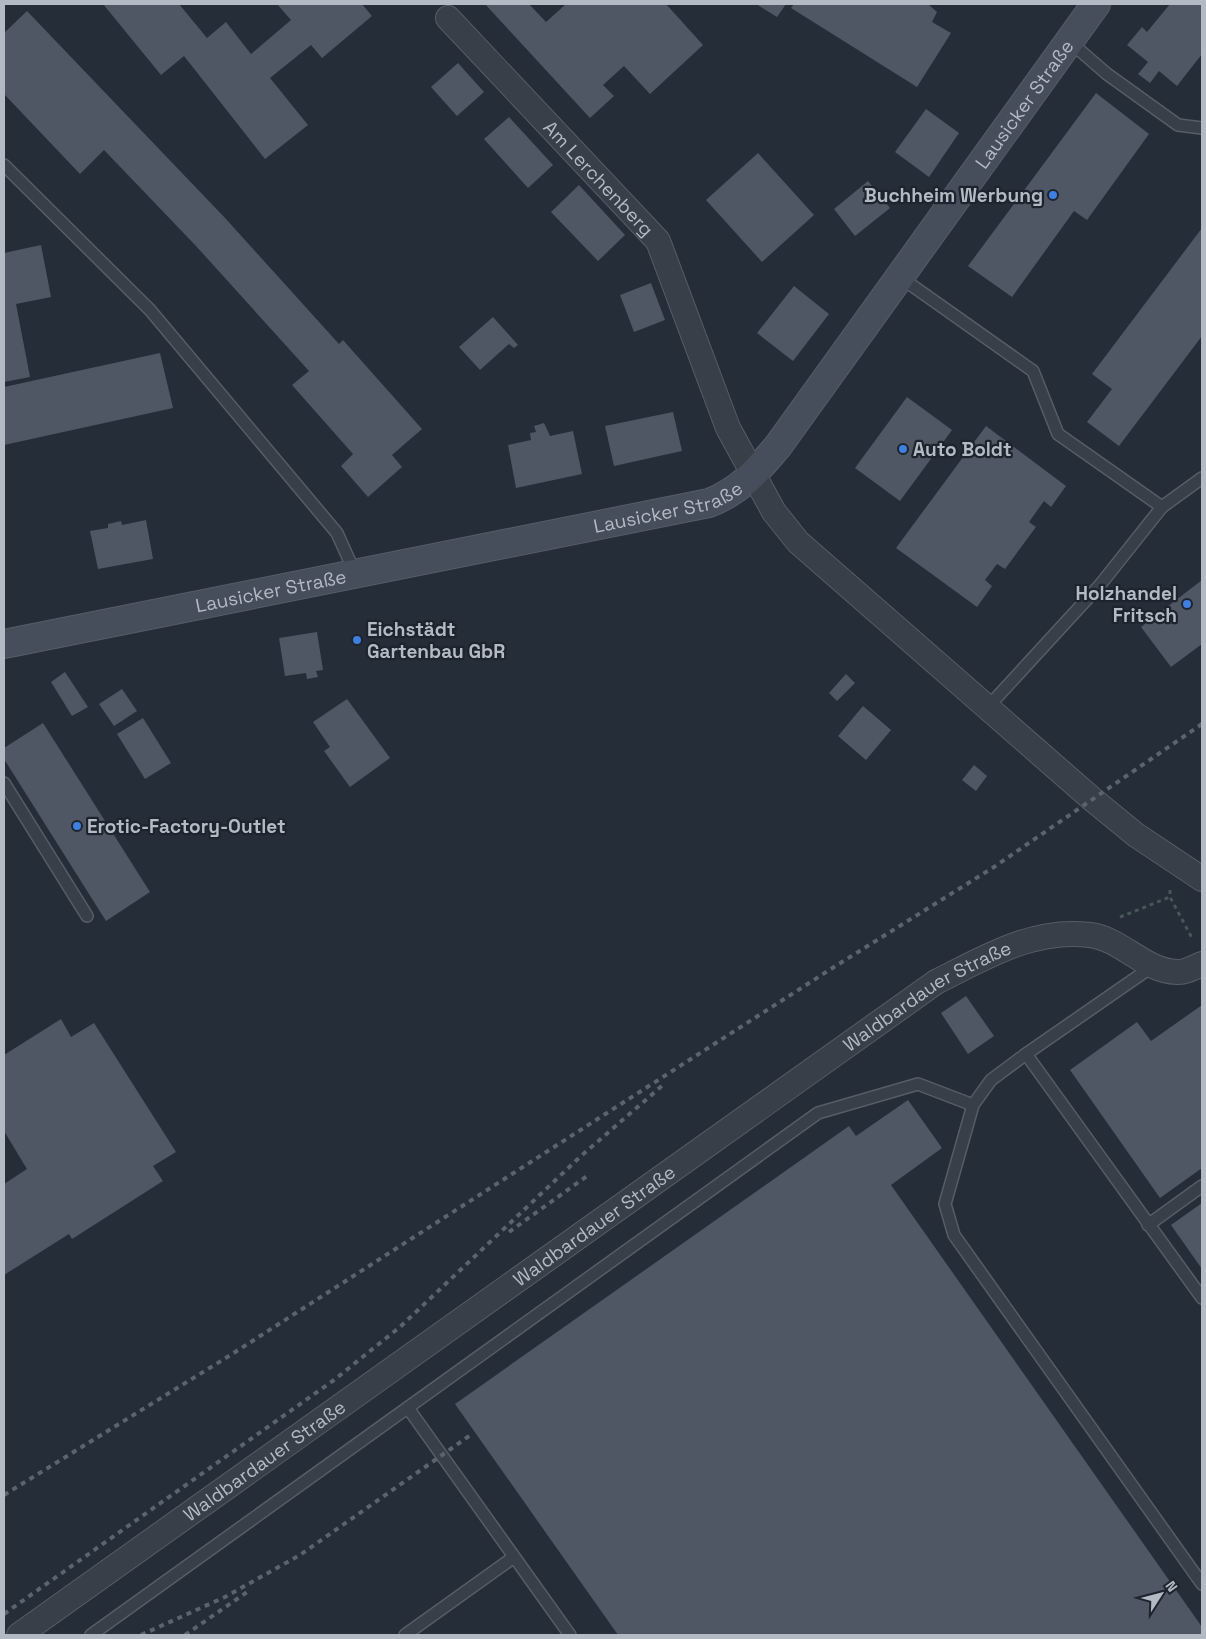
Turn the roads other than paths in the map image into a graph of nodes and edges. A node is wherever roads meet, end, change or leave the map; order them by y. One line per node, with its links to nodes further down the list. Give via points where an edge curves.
1 (1096, 4): 3 (main road, Lausicker Straße)
2 (448, 18): 7 (street, Am Lerchenberg, via 658,241 728,428)
3 (1069, 41): 4 (lane, via 1107,74 1178,125); 6 (main road, Lausicker Straße)
4 (1202, 128)
5 (4, 166): 10 (lane, via 150,310 337,533)
6 (898, 276): 7 (main road, Lausicker Straße, via 778,446); 9 (lane, via 1033,371 1058,434)
7 (752, 477): 10 (main road, Lausicker Straße, via 725,497 709,503); 12 (street, Am Lerchenberg, via 798,542)
8 (1202, 478): 9 (lane)
9 (1162, 507): 12 (lane, via 1100,585)
10 (355, 573): 11 (main road, Lausicker Straße)
11 (4, 644)
12 (987, 708): 14 (street, Am Lerchenberg, via 1136,835)
13 (4, 783): 15 (lane)
14 (1202, 879)
15 (87, 916)
16 (1200, 957): 17 (street, Waldbardauer Straße, via 1178,973)
17 (1153, 966): 18 (lane); 26 (street, Waldbardauer Straße, via 1092,935 1052,934 1012,944 936,982)
18 (1026, 1054): 19 (lane, via 991,1080); 21 (lane)
19 (973, 1105): 23 (lane, via 918,1084 818,1113); 25 (lane, via 945,1204 954,1235)
20 (1202, 1186): 21 (lane)
21 (1148, 1226): 22 (lane)
22 (1202, 1298)
23 (408, 1408): 24 (lane); 27 (lane)
24 (514, 1557): 28 (lane); 29 (lane)
25 (1200, 1576)
26 (19, 1635)
27 (91, 1635)
28 (405, 1635)
29 (570, 1635)

